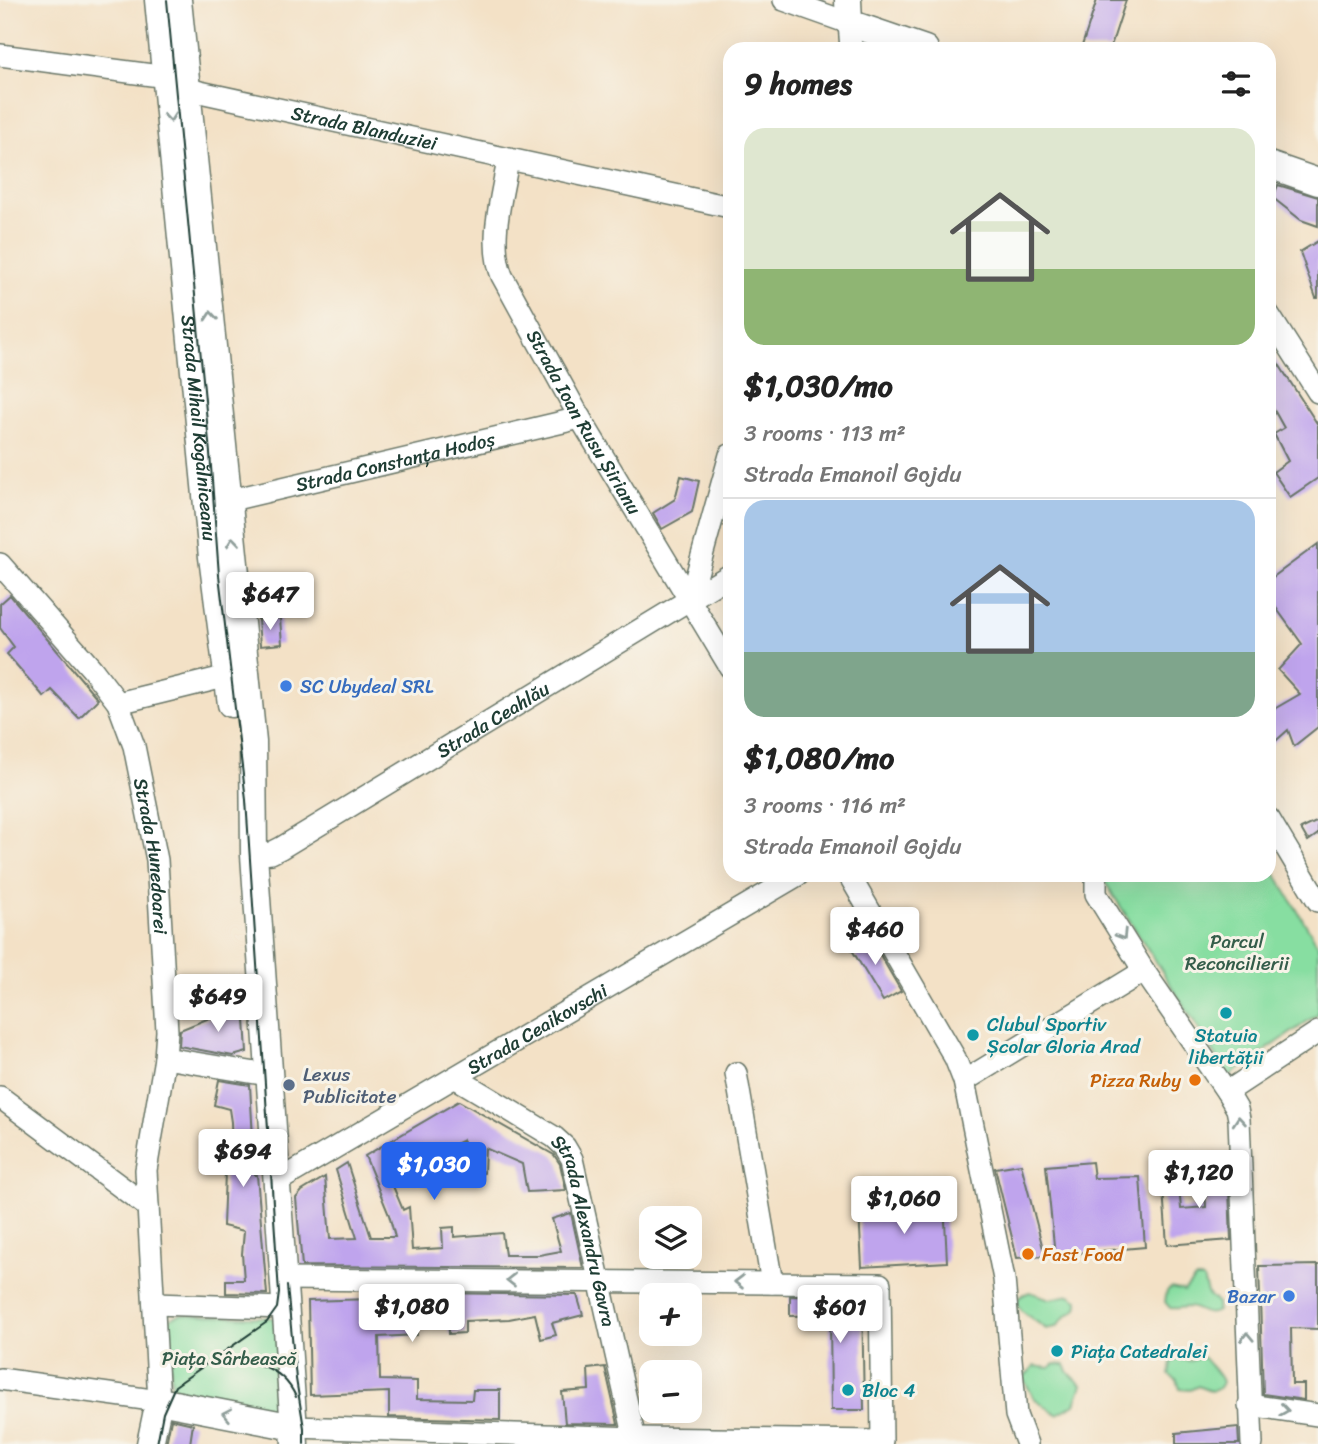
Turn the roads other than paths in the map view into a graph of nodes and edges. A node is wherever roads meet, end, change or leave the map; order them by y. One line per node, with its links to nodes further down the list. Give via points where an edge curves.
1 (158, 0): 7 (main road, Strada Mihail Kogălniceanu)
2 (178, 0): 7 (main road, Strada Mihail Kogălniceanu)
3 (784, 0): 4 (street)
4 (850, 24): 5 (main road)
5 (904, 42)
6 (0, 55): 7 (street, Strada Blanduziei)
7 (177, 83): 8 (street, Strada Blanduziei); 16 (main road, Strada Mihail Kogălniceanu)
8 (508, 160): 11 (street, Strada Blanduziei); 14 (street, Strada Ioan Rusu Șirianu, via 496,261)
9 (1276, 167): 10 (main road)
10 (1318, 182)
11 (723, 206)
12 (1276, 326): 13 (street)
13 (1318, 392)
14 (580, 418): 16 (street, Strada Constanța Hodoș); 19 (street, Strada Ioan Rusu Șirianu)
15 (723, 480): 19 (street)
16 (218, 503): 21 (main road, Strada Mihail Kogălniceanu); 24 (main road, Strada Mihail Kogălniceanu, one-way to 16, via 253,742)
17 (3, 573): 22 (street, Strada Hunedoarei)
18 (723, 579): 19 (street, Strada Ceahlău)
19 (690, 599): 20 (street, Strada Ioan Rusu Șirianu); 24 (street, Strada Ceahlău, via 281,848)
20 (723, 655)
21 (228, 677): 22 (street); 24 (main road, Strada Mihail Kogălniceanu)
22 (118, 703): 31 (street, Strada Hunedoarei, via 134,746 158,860)
23 (1276, 831): 28 (street)
24 (254, 855): 33 (main road, Strada Mihail Kogălniceanu)
25 (786, 882): 34 (street, Strada Ceaikovschi)
26 (853, 882): 35 (street)
27 (1096, 882): 29 (street, one-way to 29, via 1096,894)
28 (1318, 901)
29 (1144, 971): 35 (street); 36 (street)
30 (1318, 1032): 36 (street)
31 (165, 1058): 33 (street); 39 (street, Strada Hunedoarei, via 148,1149)
32 (736, 1073): 42 (street)
33 (268, 1076): 38 (main road, Strada Mihail Kogălniceanu)
34 (457, 1078): 38 (street, Strada Ceaikovschi); 41 (street, Strada Alexandru Gavra, via 565,1147 572,1158)
35 (964, 1081): 51 (street, via 1004,1279 1012,1387)
36 (1227, 1092): 47 (street, one-way to 36, via 1239,1119)
37 (0, 1097): 39 (street)
38 (275, 1183): 40 (main road, Strada Mihail Kogălniceanu)
39 (148, 1207): 43 (street, Strada Hunedoarei)
40 (282, 1279): 41 (street, one-way to 40); 44 (main road, Strada Mihail Kogălniceanu)
41 (600, 1280): 42 (street, one-way to 41); 52 (street, Strada Alexandru Gavra)
42 (772, 1283): 52 (street, via 880,1284 883,1441)
43 (154, 1304): 44 (street); 46 (street, Strada Hunedoarei)
44 (284, 1308): 49 (main road, Strada Mihail Kogălniceanu)
45 (0, 1379): 46 (street)
46 (159, 1401): 49 (main road, one-way to 46); 53 (main road)
47 (1249, 1405): 48 (street, one-way to 48); 54 (street)
48 (1318, 1415)
49 (295, 1435): 50 (street)
50 (381, 1437): 52 (street)
51 (1023, 1437)
52 (636, 1441)
53 (150, 1444)
54 (1252, 1444)

